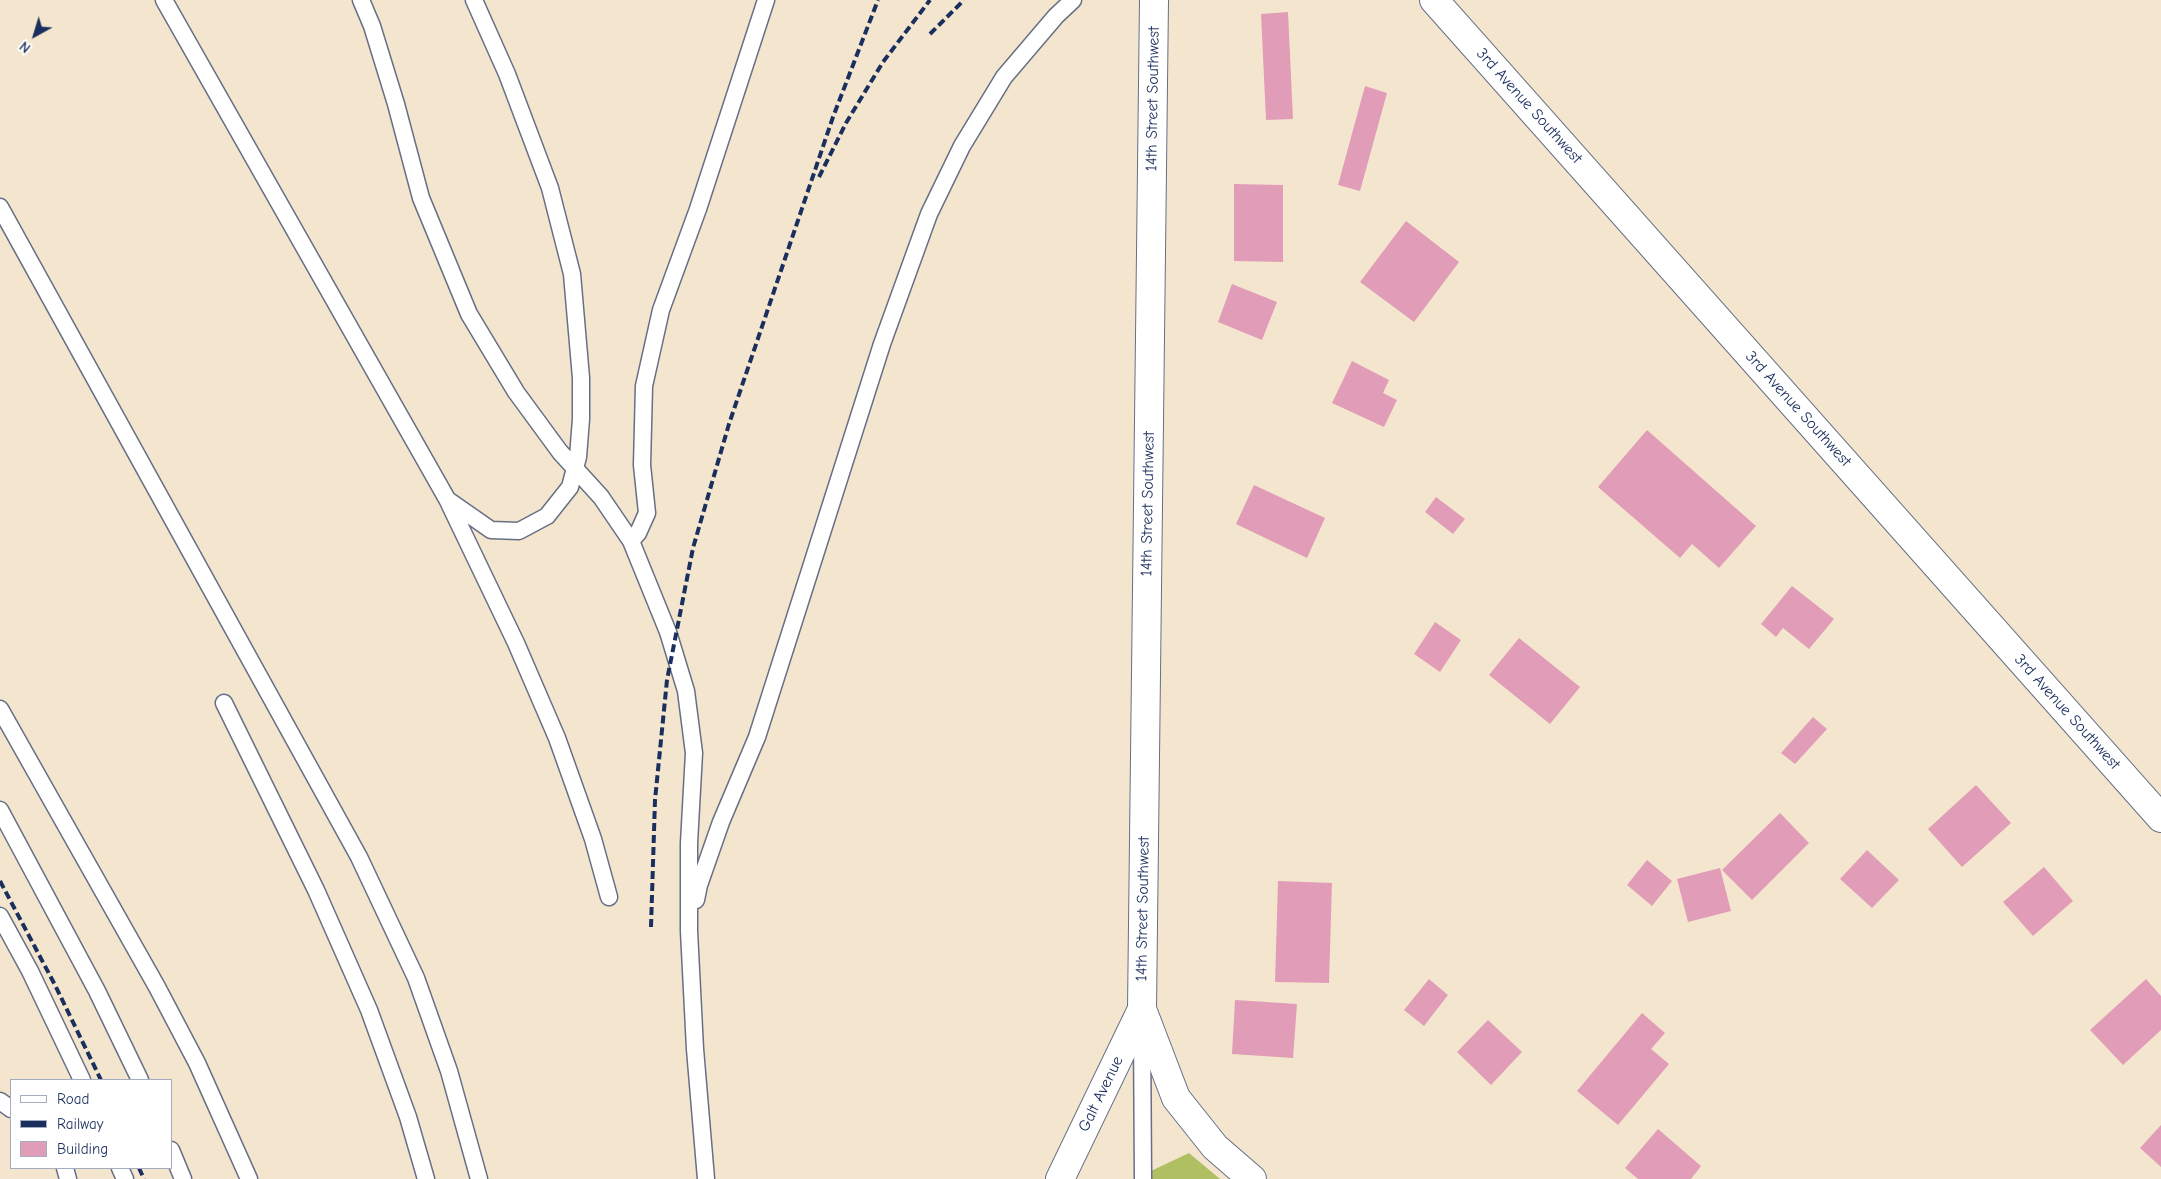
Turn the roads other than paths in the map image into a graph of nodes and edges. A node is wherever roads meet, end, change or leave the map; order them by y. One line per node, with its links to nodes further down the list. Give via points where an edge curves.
1 (164, 0): 10 (lane)
2 (361, 0): 9 (lane, via 393,95 421,198 469,314 516,392)
3 (474, 0): 9 (lane, via 508,74 550,188 572,274 581,378 581,418)
4 (766, 0): 11 (lane, via 698,209 661,310 644,386 642,465 647,513)
5 (1073, 0): 18 (lane, via 1004,76 962,146 929,214 882,344 757,738 721,822 699,885)
6 (1154, 0): 19 (street, 14th Street Southwest)
7 (1434, 0): 15 (street, 3rd Avenue Southwest)
8 (0, 207): 26 (lane, via 359,857 416,978 449,1072)
9 (575, 468): 10 (lane, via 570,487 547,516 519,531 490,530); 11 (lane, via 601,497)
10 (447, 499): 16 (lane, via 557,738)
11 (631, 541): 18 (lane, via 668,632 686,691 694,753)
12 (224, 704): 25 (lane, via 316,890 370,1010)
13 (0, 709): 24 (lane, via 198,1063)
14 (0, 810): 21 (lane, via 97,991)
15 (2161, 818)
16 (609, 898)
17 (0, 916): 20 (lane)
18 (689, 931): 27 (lane)
19 (1142, 1009): 28 (street, Galt Avenue); 29 (lane); 30 (street, via 1176,1098 1215,1147)
20 (82, 1079)
21 (140, 1079)
22 (172, 1152): 23 (lane)
23 (183, 1179)
24 (249, 1179)
25 (426, 1179)
26 (479, 1179)
27 (706, 1179)
28 (1060, 1179)
29 (1143, 1179)
30 (1252, 1179)

